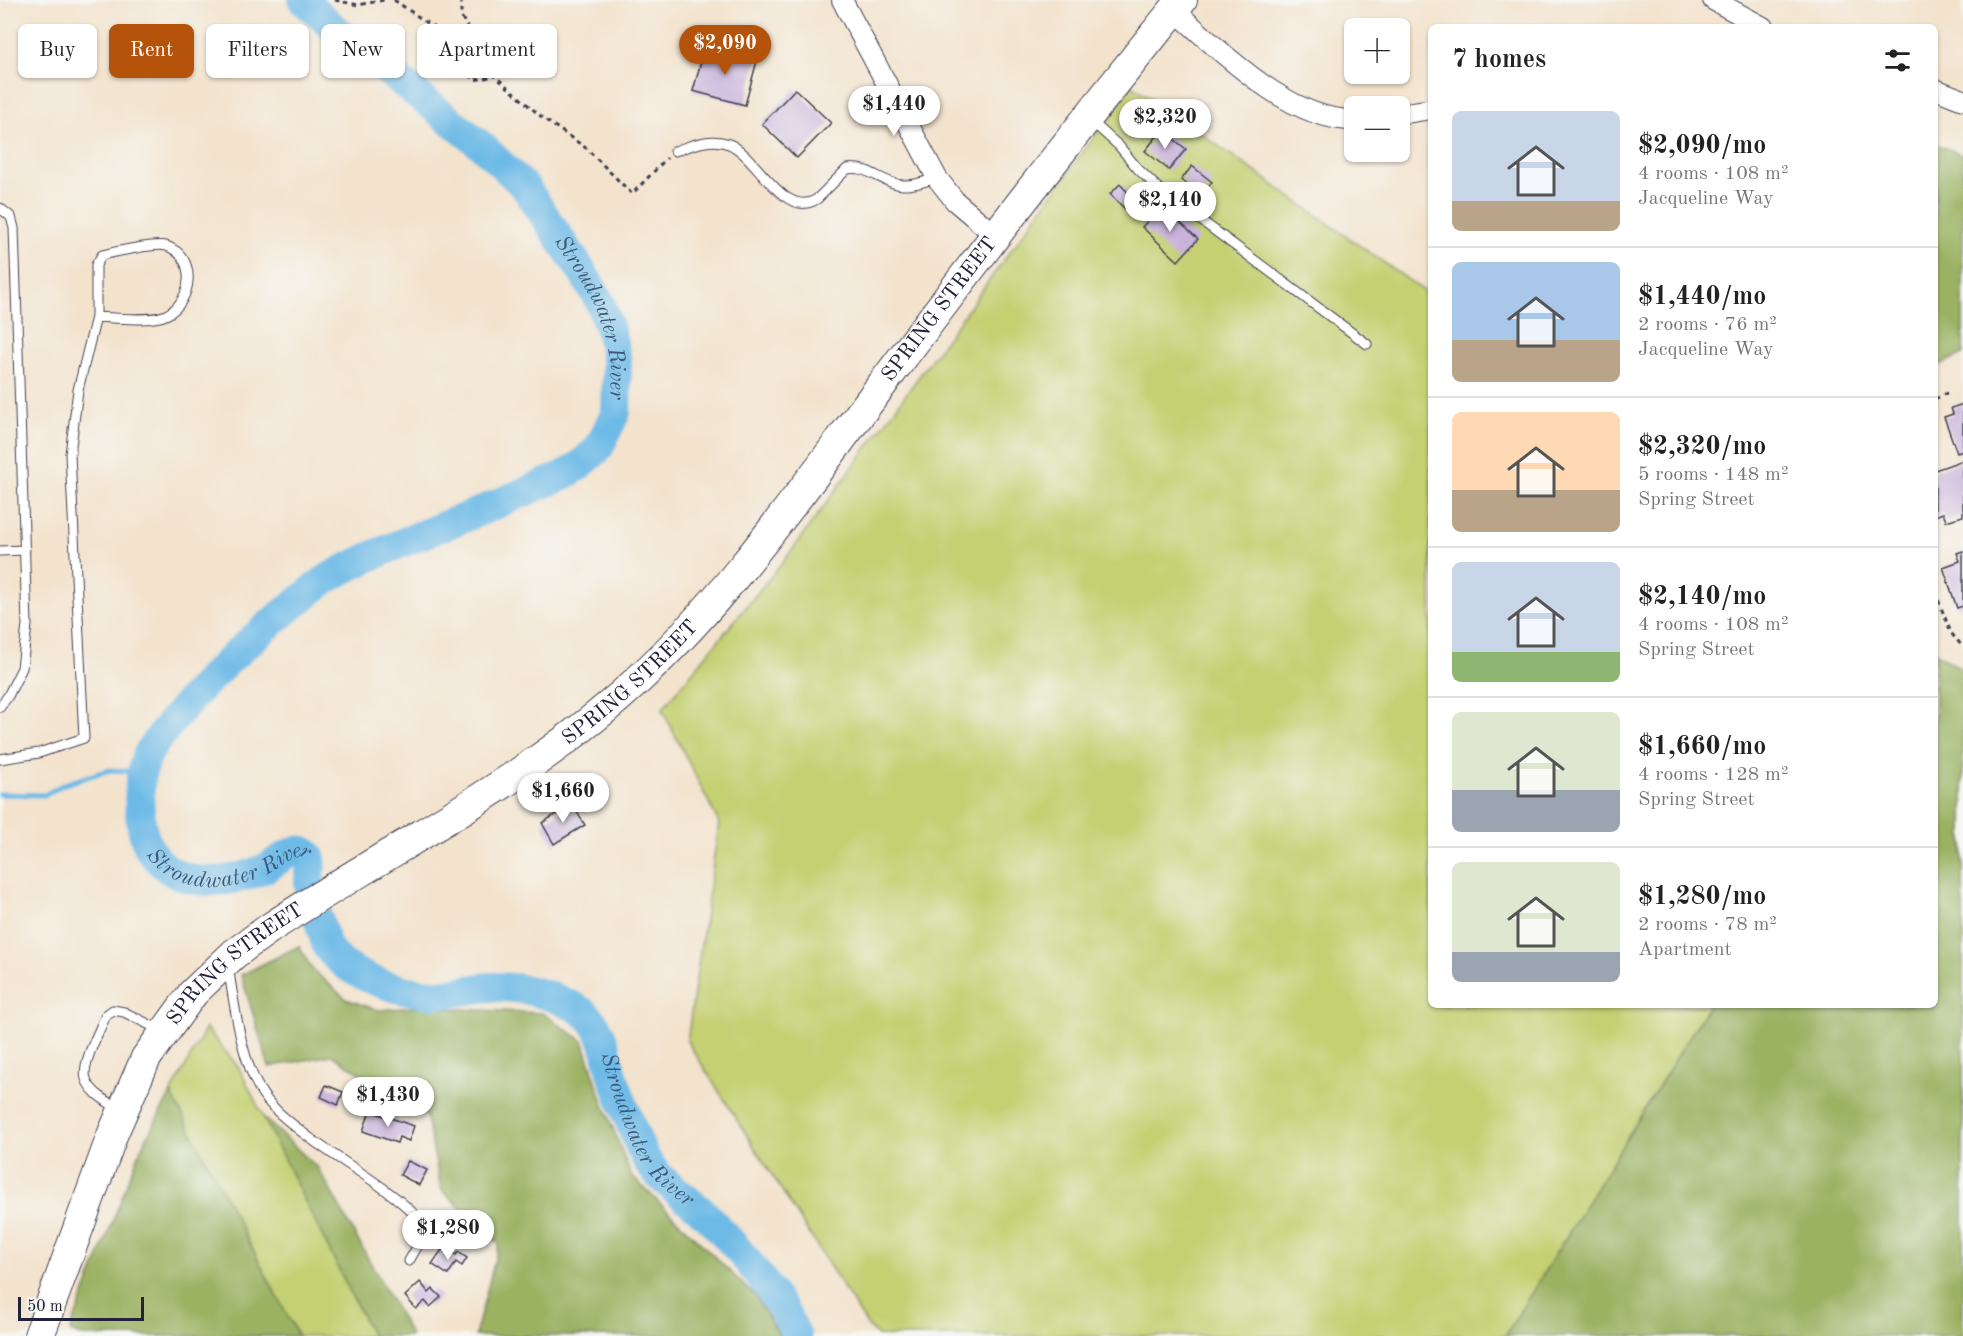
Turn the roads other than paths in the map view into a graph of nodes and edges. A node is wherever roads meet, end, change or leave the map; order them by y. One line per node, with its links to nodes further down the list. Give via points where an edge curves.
1 (842, 0): 12 (street)
2 (1713, 0): 4 (street)
3 (1178, 5): 9 (main road, SPRING STREET); 10 (street, via 1235,63 1290,102 1327,118)
4 (1757, 24)
5 (1938, 90): 6 (street)
6 (1963, 100)
7 (1428, 109): 8 (street)
8 (1410, 112)
9 (1088, 118): 14 (main road, SPRING STREET); 16 (lane, via 1159,189)
10 (1344, 119)
11 (675, 151): 12 (lane, via 712,141 732,145 787,198 803,204 817,199 847,169 863,169 902,185)
12 (937, 178): 14 (street, via 955,201)
13 (0, 208): 17 (lane, via 11,217 14,228)
14 (995, 235): 21 (main road, SPRING STREET, via 767,537 704,613 637,681 566,740 305,905)
15 (96, 317): 15 (lane, via 164,316 179,306 189,286 188,269 178,252 164,245 102,255 96,265); 20 (lane, via 78,390 70,454 84,738 39,753)
16 (1366, 344)
17 (25, 549): 18 (lane); 19 (lane, via 27,625 22,668)
18 (0, 550)
19 (0, 707)
20 (0, 759)
21 (227, 962): 22 (main road, SPRING STREET, via 193,993); 24 (lane, via 238,1026 260,1089 290,1123 390,1192 422,1222 421,1240)
22 (165, 1032): 23 (main road, SPRING STREET, via 146,1058); 23 (lane, via 124,1012 113,1010 106,1015 85,1067 86,1080)
23 (122, 1112): 25 (main road, SPRING STREET)
24 (409, 1261)
25 (39, 1336)

